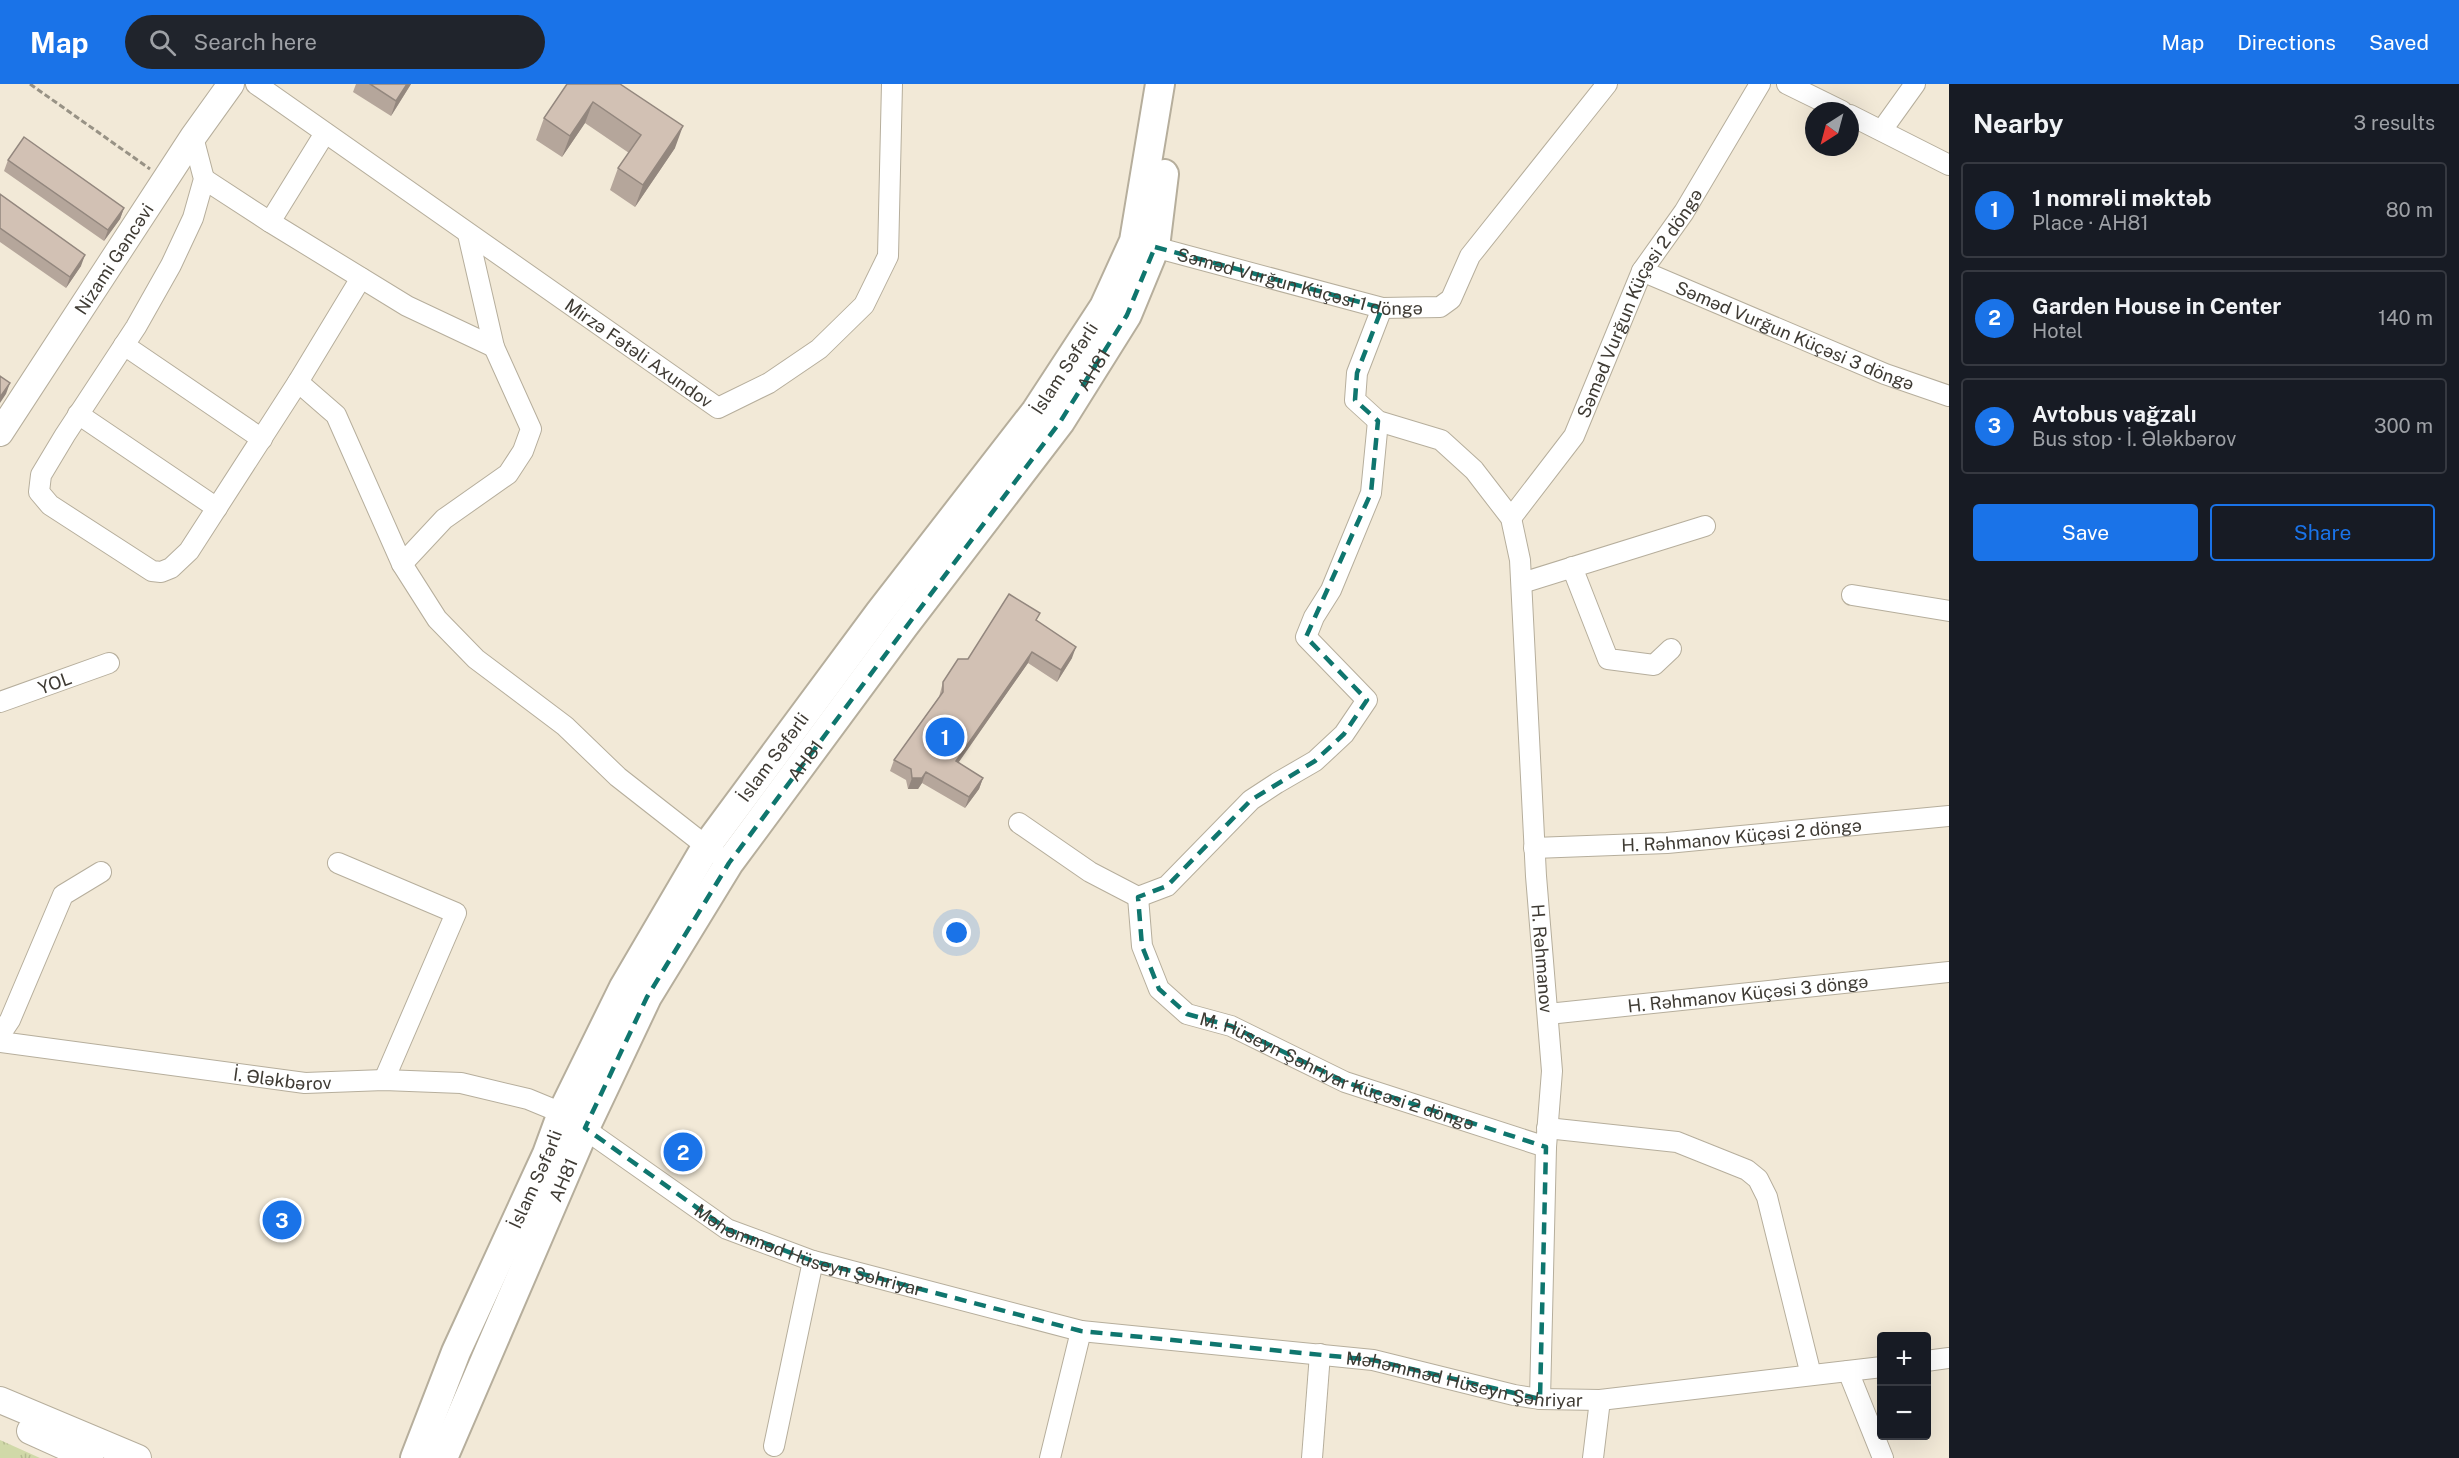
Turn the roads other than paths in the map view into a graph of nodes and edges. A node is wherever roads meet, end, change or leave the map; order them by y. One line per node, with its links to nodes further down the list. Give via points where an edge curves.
1 (231, 84): 14 (main road, Nizami Gəncəvi)
2 (256, 84): 13 (street, Mirzə Fətəli Axundov)
3 (892, 84): 18 (street, Mirzə Fətəli Axundov, via 888,256 864,305 819,349 769,383 718,408)
4 (1160, 84): 19 (highway, İslam Səfərli)
5 (1177, 84): 19 (highway, AH81)
6 (1607, 84): 22 (street, Səməd Vurğun Küçəsi 1 döngə, via 1470,256 1451,299 1440,307)
7 (1760, 84): 20 (street, Səməd Vurğun Küçəsi 2 döngə, via 1684,212)
8 (1787, 84): 10 (street)
9 (1915, 84): 12 (street)
10 (1824, 102)
11 (1859, 119): 12 (street)
12 (1882, 130): 15 (street)
13 (325, 133): 17 (street); 18 (street, Mirzə Fətəli Axundov)
14 (193, 137): 16 (street); 29 (main road, Nizami Gəncəvi)
15 (1949, 165)
16 (204, 179): 17 (street); 23 (street, via 193,218 171,265)
17 (270, 222): 21 (street)
18 (468, 234): 24 (street)
19 (1144, 244): 22 (street, Səməd Vurğun Küçəsi 1 döngə); 44 (highway, İslam Səfərli, via 1036,411 880,612); 47 (highway, AH81, via 1126,315 1060,422)
20 (1642, 271): 26 (street, Səməd Vurğun Küçəsi 3 döngə, via 1885,374); 32 (street, Səməd Vurğun Küçəsi 2 döngə, via 1574,436)
21 (361, 278): 24 (street, via 407,306); 25 (street)
22 (1382, 308): 28 (street, via 1357,373 1354,400)
23 (124, 345): 27 (street); 30 (street)
24 (494, 347): 34 (street, via 531,429 524,451 508,474 444,519)
25 (298, 382): 30 (street); 34 (street, via 336,416)
26 (1949, 396)
27 (78, 414): 31 (street); 31 (street, via 41,475 39,492 50,505 152,571 161,572 189,551)
28 (1378, 421): 32 (street, via 1440,440 1474,470); 49 (street, via 1371,494 1331,590 1306,637 1367,700 1344,734 1315,761 1251,801 1167,886)
29 (0, 434)
30 (262, 439): 31 (street)
31 (217, 508)
32 (1511, 518): 36 (street, H. Rəhmanov)
33 (1705, 526): 35 (street)
34 (402, 564): 44 (street, via 437,619 476,659 565,726 618,777)
35 (1572, 567): 36 (street); 39 (street, via 1608,659 1654,664)
36 (1522, 583): 45 (street, H. Rəhmanov)
37 (1852, 595): 38 (street)
38 (1949, 611)
39 (1671, 649)
40 (109, 663): 41 (street, YOL)
41 (0, 702)
42 (1949, 816): 45 (street, H. Rəhmanov Küçəsi 2 döngə, via 1667,843)
43 (1019, 824): 49 (street, via 1090,872)
44 (706, 847): 47 (street); 55 (highway, İslam Səfərli, via 624,987)
45 (1534, 848): 51 (street, H. Rəhmanov)
46 (338, 863): 54 (street, via 456,913)
47 (729, 863): 55 (highway, AH81)
48 (101, 872): 52 (street, via 63,895)
49 (1138, 897): 56 (street, M. Hüseyn Şəhriyar Küçəsi 2 döngə, via 1142,946 1160,989 1187,1014 1231,1026 1345,1082)
50 (1949, 972): 51 (street, H. Rəhmanov Küçəsi 3 döngə)
51 (1548, 1014): 56 (street, H. Rəhmanov, via 1552,1071)
52 (0, 1035)
53 (0, 1042): 54 (street, İ. Ələkbərov, via 305,1083)
54 (384, 1080): 55 (street, İ. Ələkbərov, via 461,1083 528,1099)
55 (573, 1120): 57 (street, Məhəmməd Hüseyn Şəhriyar, via 727,1229); 69 (highway, İslam Səfərli, via 547,1154 456,1352); 71 (highway, AH81)
56 (1547, 1137): 64 (street, M. Hüseyn Şəhriyar Küçəsi 2 döngə, via 1677,1142 1747,1170 1758,1179 1767,1197); 65 (street, H. Rəhmanov)
57 (813, 1261): 58 (street, Məhəmməd Hüseyn Şəhriyar); 70 (street)
58 (1081, 1331): 59 (street, Məhəmməd Hüseyn Şəhriyar); 76 (street)
59 (1320, 1354): 65 (street, Məhəmməd Hüseyn Şəhriyar, via 1373,1360); 77 (street)
60 (1949, 1358): 61 (street)
61 (1931, 1360)
62 (1877, 1367): 63 (street, Məhəmməd Hüseyn Şəhriyar)
63 (1848, 1371): 64 (street, Məhəmməd Hüseyn Şəhriyar); 79 (street)
64 (1811, 1376): 67 (street, Məhəmməd Hüseyn Şəhriyar)
65 (1540, 1399): 67 (street, Məhəmməd Hüseyn Şəhriyar)
66 (0, 1400): 73 (main road)
67 (1600, 1400): 78 (street)
68 (0, 1418): 72 (main road)
69 (429, 1422): 74 (highway); 75 (highway, İslam Səfərli)
70 (774, 1446)
71 (448, 1451)
72 (90, 1458)
73 (138, 1458)
74 (405, 1458)
75 (415, 1458)
76 (1050, 1458)
77 (1312, 1458)
78 (1593, 1458)
79 (1883, 1458)

